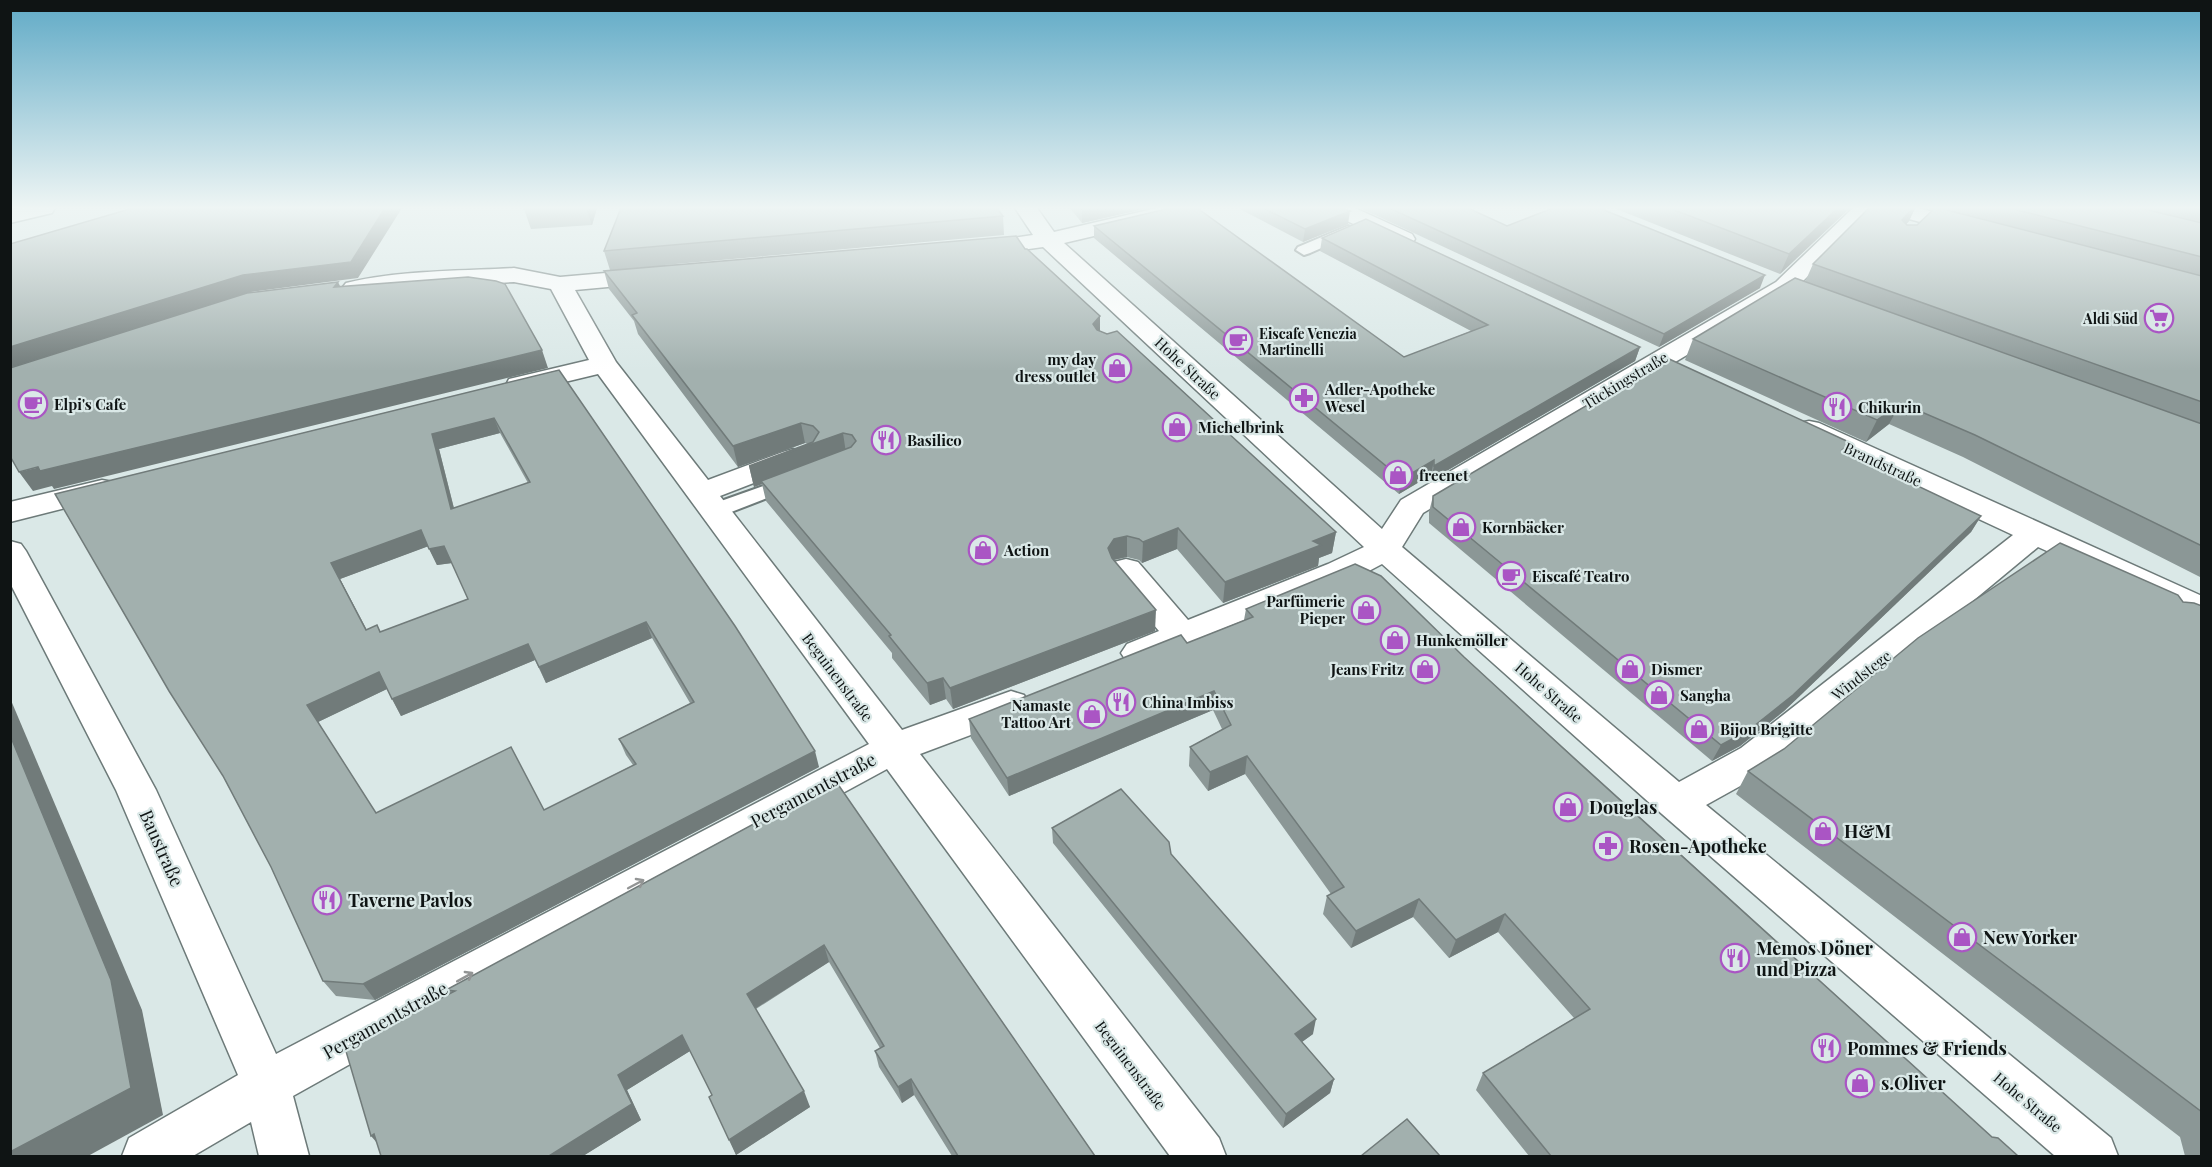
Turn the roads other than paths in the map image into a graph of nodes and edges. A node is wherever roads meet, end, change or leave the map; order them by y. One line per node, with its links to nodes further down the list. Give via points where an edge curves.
1 (1068, 262): 17 (street, Hohe Straße, via 1133,335)
2 (1808, 262): 7 (street, Tückingstraße, via 1784,286)
3 (673, 274): 4 (street)
4 (560, 284): 5 (street, via 514,275); 8 (street, Beguinenstraße)
5 (332, 291)
6 (1627, 345): 7 (street)
7 (1659, 360): 9 (street); 17 (street, Tückingstraße, via 1412,507)
8 (604, 364): 10 (street); 14 (street, Beguinenstraße)
9 (1691, 375)
10 (490, 392)
11 (1789, 420): 16 (street, Brandstraße)
12 (810, 464): 14 (street)
13 (125, 484): 15 (street)
14 (708, 502): 24 (street, Beguinenstraße)
15 (10, 512)
16 (2036, 533): 20 (street, Brandstraße); 25 (street, Windstege, via 1755,759)
17 (1385, 549): 21 (street, via 1340,572); 25 (street, Hohe Straße)
18 (10, 551): 26 (street, Baustraße, via 136,790)
19 (1126, 570): 21 (street)
20 (2189, 611)
21 (1182, 636): 22 (street)
22 (1109, 665)
23 (1035, 695): 24 (street, Pergamentstraße)
24 (892, 749): 26 (street, Pergamentstraße, one-way to 24); 29 (street, Beguinenstraße)
25 (1677, 803): 30 (street, Hohe Straße)
26 (266, 1085): 27 (street, Pergamentstraße); 28 (street, Baustraße)
27 (147, 1156)
28 (284, 1156)
29 (1201, 1156)
30 (2093, 1156)

